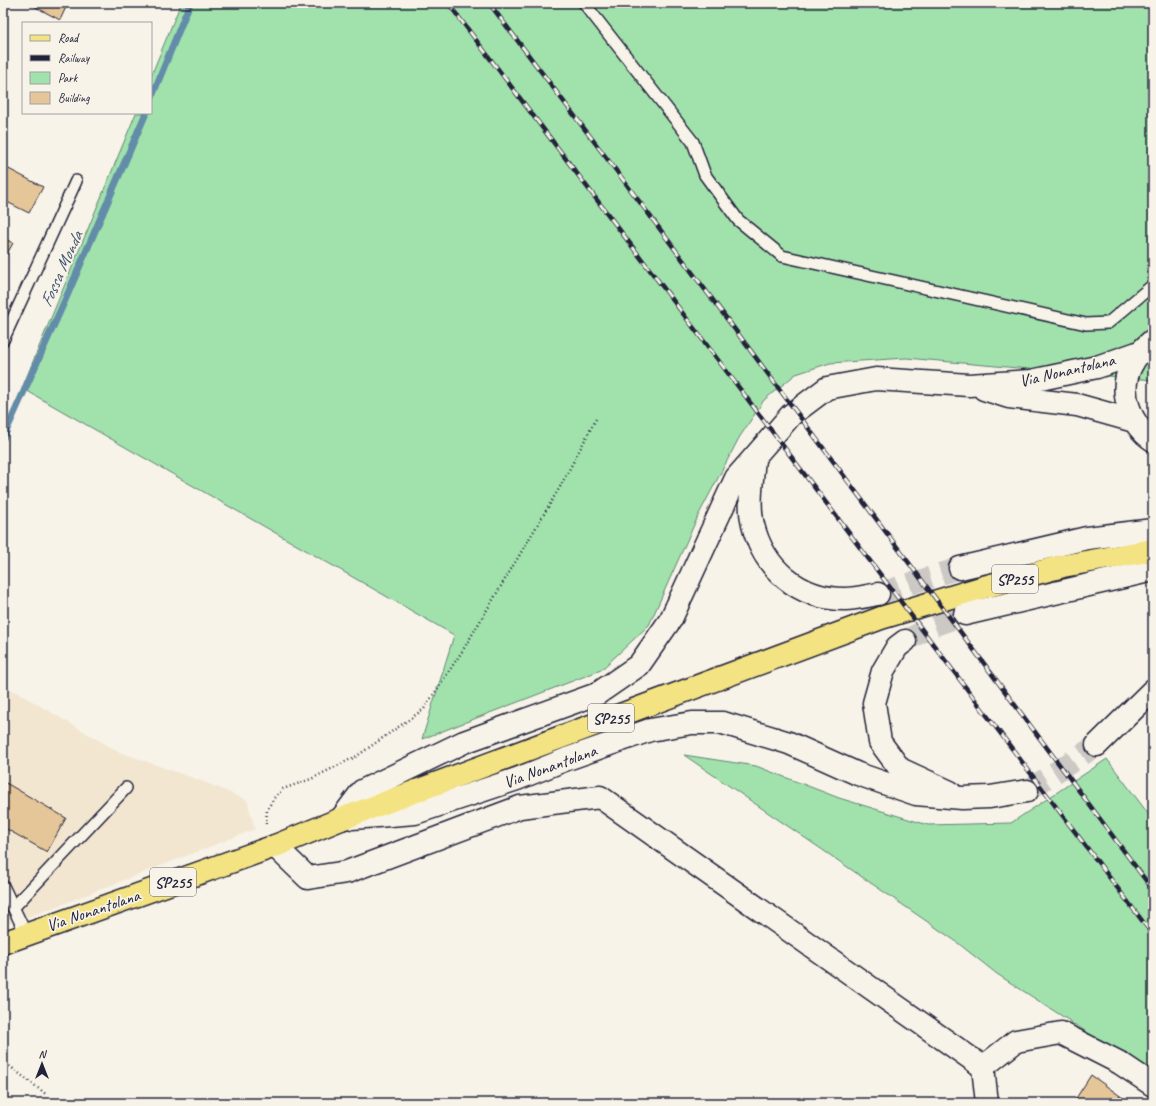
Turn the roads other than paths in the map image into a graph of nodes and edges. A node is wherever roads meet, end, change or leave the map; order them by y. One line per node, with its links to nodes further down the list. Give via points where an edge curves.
1 (584, 3): 3 (lane, via 693,142 705,175 738,220 782,256 1086,324 1108,323)
2 (76, 181): 4 (lane)
3 (1153, 285)
4 (3, 340)
5 (1146, 346): 6 (main road, Via Nonantolana, via 1096,367 1030,381); 7 (main road, Via Nonantolana, via 1130,367 1126,386 1127,404)
6 (969, 385): 7 (main road, Via Nonantolana, via 1009,397 1077,405); 9 (main road, Via Nonantolana, via 876,380 827,388 791,415)
7 (1134, 422): 8 (main road, Via Nonantolana)
8 (1153, 440)
9 (754, 459): 14 (main road, via 753,524 762,551 784,579 810,594 845,599); 22 (main road, Via Nonantolana, via 736,478 671,619 639,665 597,694 464,742 362,791)
10 (1153, 530): 12 (main road, via 1087,538)
11 (1153, 550): 22 (main road, Via Nonantolana / SP255, via 1062,566 881,618)
12 (960, 568)
13 (1153, 570): 15 (main road)
14 (878, 594)
15 (965, 614)
16 (905, 641): 21 (main road, Via Nonantolana, via 897,647 883,671 874,703 880,742 900,769)
17 (1153, 690): 18 (main road)
18 (1097, 745)
19 (126, 788): 25 (lane)
20 (1026, 791): 21 (main road, Via Nonantolana, via 990,798)
21 (962, 798): 22 (main road, Via Nonantolana, via 916,794 858,774 789,743 723,723 692,723 650,730 415,813)
22 (341, 819): 23 (main road, Via Nonantolana / SP255)
23 (275, 846): 26 (main road, Via Nonantolana / SP255); 28 (main road, via 308,878 347,872 520,807 600,798)
24 (3, 886): 25 (lane)
25 (13, 908): 26 (lane)
26 (26, 934): 27 (main road, Via Nonantolana / SP255)
27 (3, 943)
28 (983, 1067): 29 (main road, via 1016,1041 1060,1033 1120,1063); 30 (main road)
29 (1153, 1084)
30 (987, 1103)

